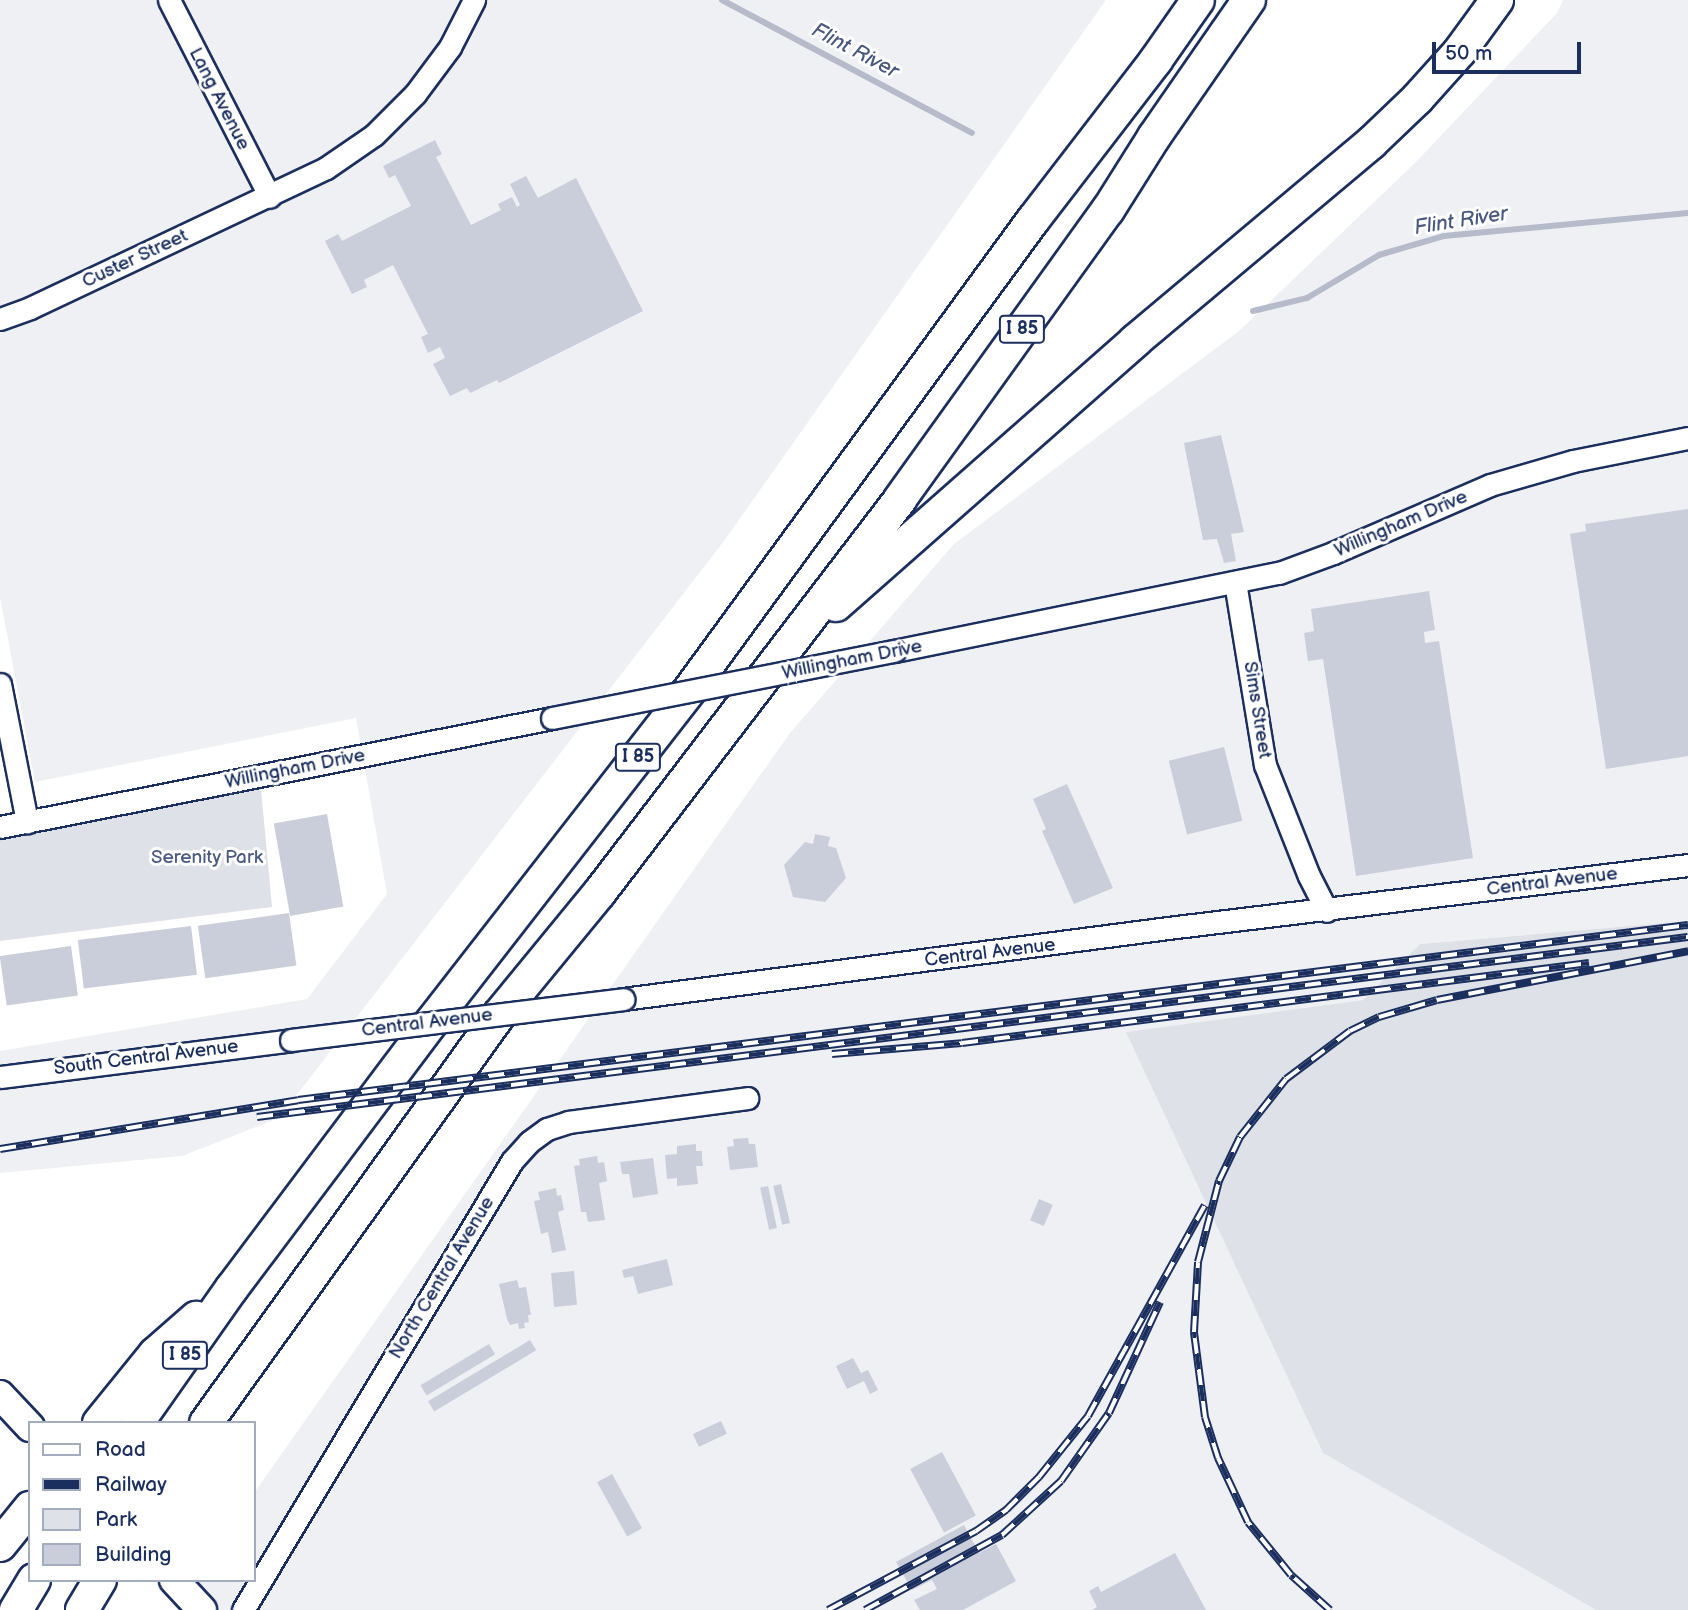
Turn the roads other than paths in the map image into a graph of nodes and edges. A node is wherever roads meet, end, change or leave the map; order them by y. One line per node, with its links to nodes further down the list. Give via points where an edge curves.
1 (169, 0): 7 (street, Lang Avenue)
2 (474, 0): 7 (street, Custer Street, via 450,47 415,94 382,127 326,168)
3 (1173, 0): 8 (highway)
4 (1198, 0): 8 (highway, I 85)
5 (1249, 0): 12 (highway, I 85, via 1108,210)
6 (1497, 0): 12 (highway, via 1460,51 1371,143 1135,341)
7 (270, 197): 9 (street, Custer Street, via 30,309)
8 (1033, 220): 21 (highway, I 85, via 688,692)
9 (0, 318)
10 (1688, 438): 11 (street, Willingham Drive, via 1573,461 1490,485 1334,553 1279,573)
11 (1235, 582): 14 (street, Willingham Drive, bridge); 17 (street, Sims Street, via 1265,765)
12 (785, 650): 24 (highway, I 85, via 600,892 499,1015)
13 (0, 684): 14 (street)
14 (27, 822): 15 (street, Willingham Drive)
15 (0, 827)
16 (1688, 865): 17 (street, Central Avenue)
17 (1327, 911): 18 (street, Central Avenue, bridge)
18 (291, 1040): 19 (street, South Central Avenue)
19 (0, 1077)
20 (747, 1098): 33 (street, North Central Avenue, via 568,1122 528,1142 512,1161)
21 (232, 1287): 22 (highway, via 155,1354); 23 (highway, I 85)
22 (101, 1421)
23 (138, 1421)
24 (207, 1421)
25 (28, 1510): 26 (highway)
26 (0, 1545)
27 (33, 1582): 30 (highway)
28 (99, 1582): 31 (highway)
29 (178, 1584): 32 (main road)
30 (16, 1610)
31 (82, 1610)
32 (202, 1610)
33 (243, 1610)

